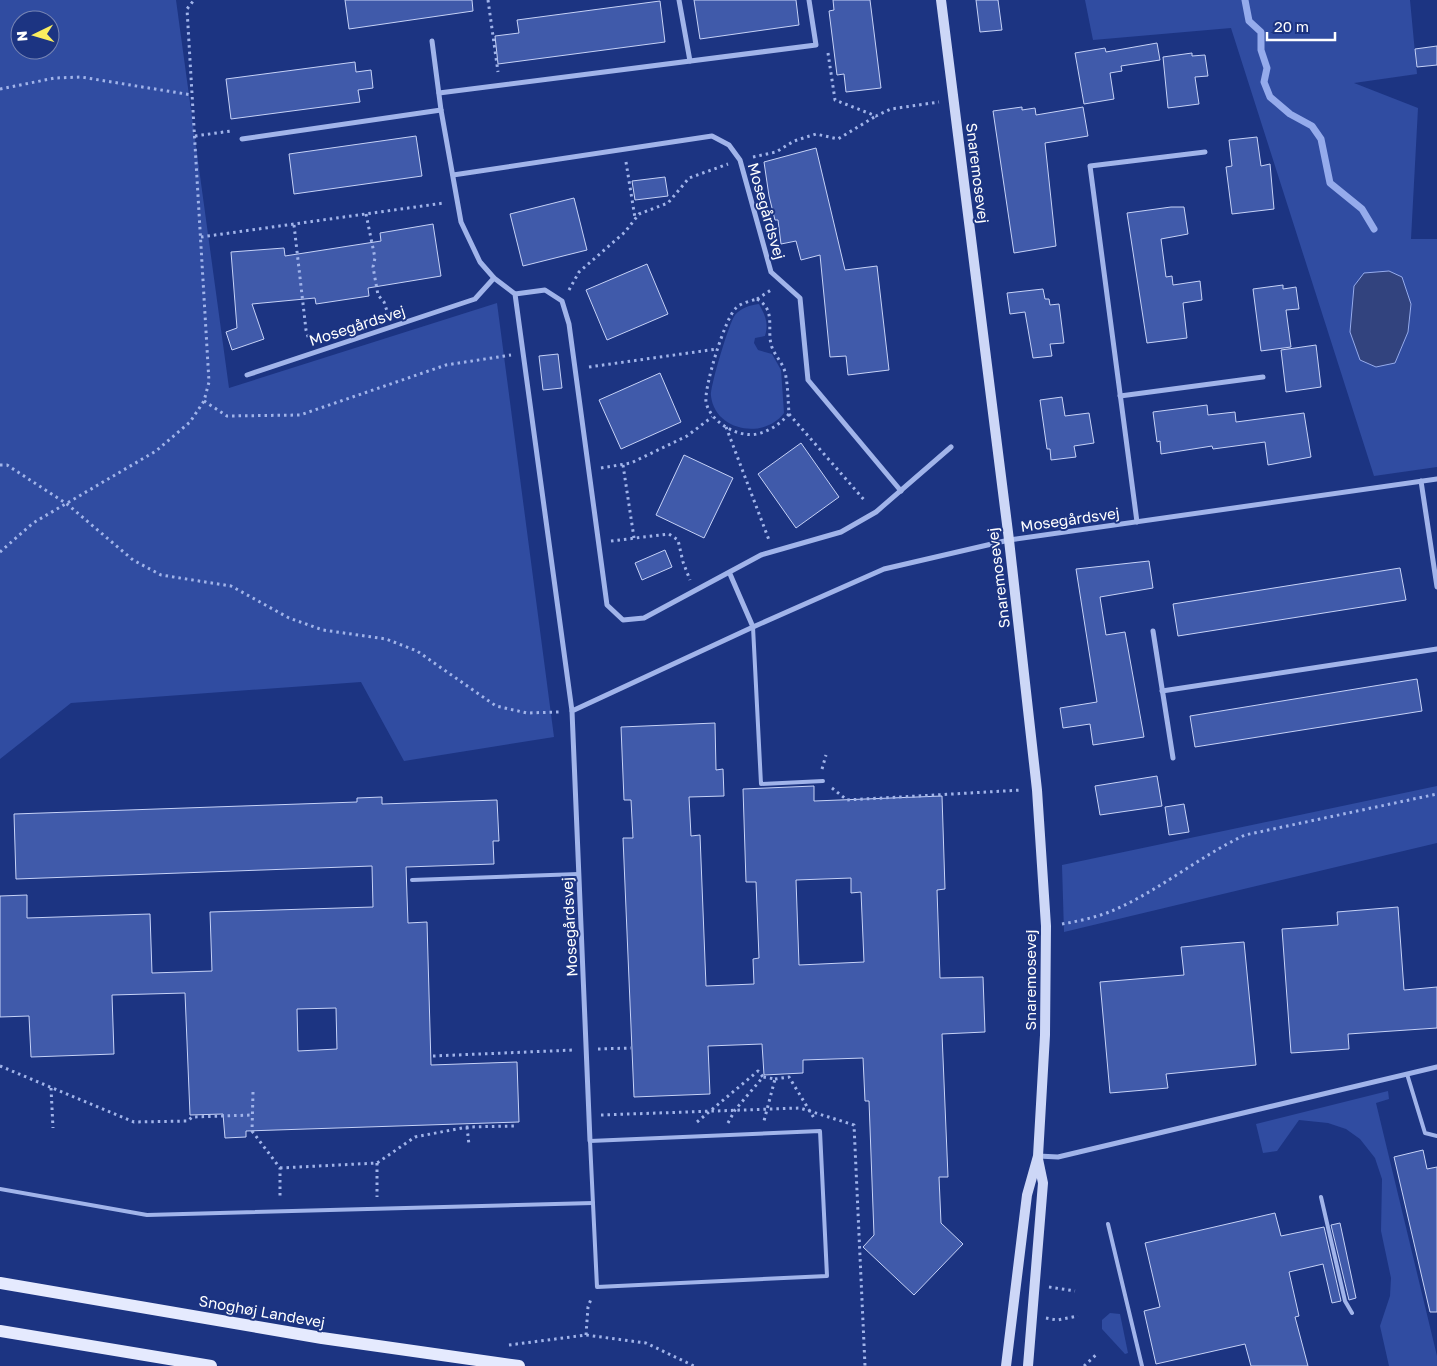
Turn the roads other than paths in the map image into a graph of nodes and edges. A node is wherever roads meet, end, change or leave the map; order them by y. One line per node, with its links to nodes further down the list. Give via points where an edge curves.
1 (679, 0): 5 (street)
2 (809, 0): 5 (street, via 816,45)
3 (940, 0): 21 (street, Snaremosevej)
4 (432, 41): 6 (street)
5 (690, 61): 6 (street)
6 (439, 93): 7 (street)
7 (441, 110): 8 (street); 10 (street)
8 (242, 139)
9 (1205, 152): 15 (street, Mosegårdsvej, via 1090,166)
10 (453, 175): 11 (street, via 461,222 480,262); 19 (street, Mosegårdsvej, via 712,136 729,145 740,160 771,272 800,298 808,380)
11 (494, 278): 12 (street); 13 (street, Mosegårdsvej, via 475,299)
12 (515, 294): 22 (street, via 545,290 562,301 569,324 607,605 623,620 644,618); 28 (street, Mosegårdsvej)
13 (247, 375)
14 (1263, 377): 15 (street)
15 (1120, 396): 20 (street, Mosegårdsvej)
16 (951, 448): 19 (street)
17 (1437, 479): 18 (street, Mosegårdsvej)
18 (1421, 481): 20 (street, Mosegårdsvej); 23 (street)
19 (901, 491): 22 (street, via 876,512 841,532 761,556)
20 (1137, 522): 21 (street, Mosegårdsvej)
21 (1009, 540): 24 (street, Mosegårdsvej, via 884,570); 37 (street, Snaremosevej, via 1037,790 1046,926 1045,1035)
22 (730, 574): 24 (street)
23 (1437, 587)
24 (752, 627): 28 (street, Mosegårdsvej); 30 (lane, via 760,784)
25 (1153, 631): 27 (street)
26 (1437, 649): 27 (street)
27 (1162, 691): 29 (street)
28 (572, 711): 31 (street, Mosegårdsvej)
29 (1172, 758)
30 (823, 781)
31 (579, 874): 32 (lane); 36 (street, Mosegårdsvej)
32 (412, 880)
33 (1437, 1067): 34 (street)
34 (1408, 1074): 35 (lane, via 1425,1133); 37 (street, via 1058,1157)
35 (1437, 1136)
36 (590, 1141): 40 (lane); 40 (lane, via 820,1130 827,1276 597,1287)
37 (1038, 1156): 47 (street, Snaremosevej, via 1027,1195); 48 (street, Snaremosevej, via 1043,1183)
38 (0, 1189): 40 (lane, via 147,1215)
39 (1321, 1197): 43 (lane, via 1345,1300)
40 (593, 1204)
41 (1108, 1224): 49 (lane)
42 (0, 1283): 46 (main road, Snoghøj Landevej, via 322,1338)
43 (1352, 1313)
44 (0, 1331): 45 (main road)
45 (211, 1366)
46 (519, 1366)
47 (1006, 1366)
48 (1028, 1366)
49 (1142, 1366)

